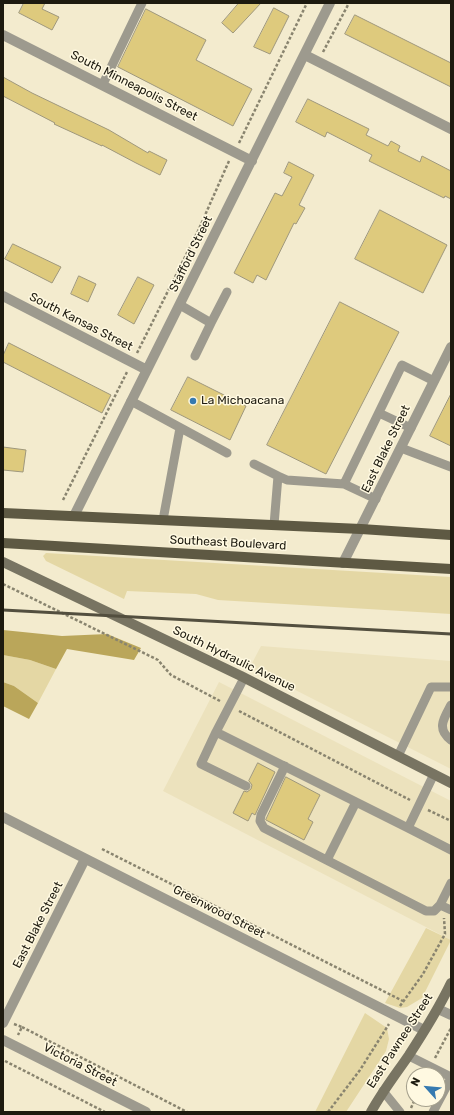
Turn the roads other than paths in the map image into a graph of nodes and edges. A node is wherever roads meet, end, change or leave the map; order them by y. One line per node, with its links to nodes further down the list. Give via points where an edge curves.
1 (142, 3): 5 (lane)
2 (330, 3): 4 (street, Stafford Street)
3 (3, 35): 5 (street, South Minneapolis Street)
4 (305, 55): 6 (street); 7 (street, Stafford Street)
5 (103, 84): 7 (street, South Minneapolis Street)
6 (451, 129)
7 (252, 161): 10 (street, Stafford Street)
8 (227, 292): 11 (lane)
9 (3, 296): 14 (street, South Kansas Street)
10 (180, 306): 11 (lane); 14 (street, Stafford Street)
11 (211, 323): 13 (lane)
12 (451, 347): 15 (street, East Blake Street)
13 (195, 356)
14 (147, 370): 16 (street, Stafford Street)
15 (434, 381): 17 (lane, via 402,365); 19 (street, East Blake Street)
16 (131, 401): 18 (lane); 28 (street, Stafford Street)
17 (379, 413): 19 (lane); 25 (lane)
18 (180, 428): 21 (lane); 29 (lane)
19 (411, 428): 20 (street, East Blake Street)
20 (401, 448): 23 (lane); 26 (street, East Blake Street)
21 (227, 453)
22 (254, 464): 24 (lane)
23 (451, 467)
24 (278, 476): 25 (lane, via 287,480); 30 (lane)
25 (344, 484): 26 (lane)
26 (376, 499): 31 (street, East Blake Street)
27 (3, 513): 28 (main road, Southeast Boulevard)
28 (74, 516): 29 (main road, Southeast Boulevard)
29 (163, 520): 30 (main road, Southeast Boulevard)
30 (274, 525): 31 (main road, Southeast Boulevard)
31 (361, 529): 32 (main road, Southeast Boulevard); 35 (street, East Blake Street)
32 (451, 535)
33 (3, 544): 35 (main road, Southeast Boulevard)
34 (3, 562): 37 (street, South Hydraulic Avenue)
35 (343, 563): 36 (main road, Southeast Boulevard)
36 (451, 569)
37 (244, 678): 40 (lane); 42 (street, South Hydraulic Avenue)
38 (451, 687): 42 (lane, via 431,687)
39 (451, 705): 41 (lane, via 442,726 445,736)
40 (216, 732): 43 (lane); 46 (lane, via 201,764)
41 (451, 740)
42 (398, 756): 44 (street, South Hydraulic Avenue)
43 (285, 766): 47 (lane); 52 (lane, via 266,796 260,821 264,828)
44 (434, 774): 45 (street, South Hydraulic Avenue); 49 (lane)
45 (451, 782)
46 (246, 786)
47 (356, 802): 49 (lane); 52 (lane)
48 (3, 817): 51 (street, Greenwood Street)
49 (408, 828): 50 (lane)
50 (451, 850)
51 (85, 859): 59 (street, East Blake Street); 60 (street, Greenwood Street)
52 (327, 860): 54 (lane, via 426,911 434,912)
53 (451, 883): 54 (lane)
54 (440, 905): 55 (lane)
55 (451, 910)
56 (451, 983): 57 (street, East Pawnee Street)
57 (438, 1009): 58 (street); 60 (street, East Pawnee Street)
58 (451, 1015)
59 (3, 1023)
60 (424, 1030): 62 (street, East Pawnee Street)
61 (3, 1040): 65 (street, Victoria Street)
62 (408, 1056): 63 (lane); 64 (street, East Pawnee Street)
63 (451, 1078): 68 (lane)
64 (383, 1091): 66 (street, East Pawnee Street); 67 (lane)
65 (146, 1112)
66 (371, 1112)
67 (400, 1112)
68 (433, 1112)

